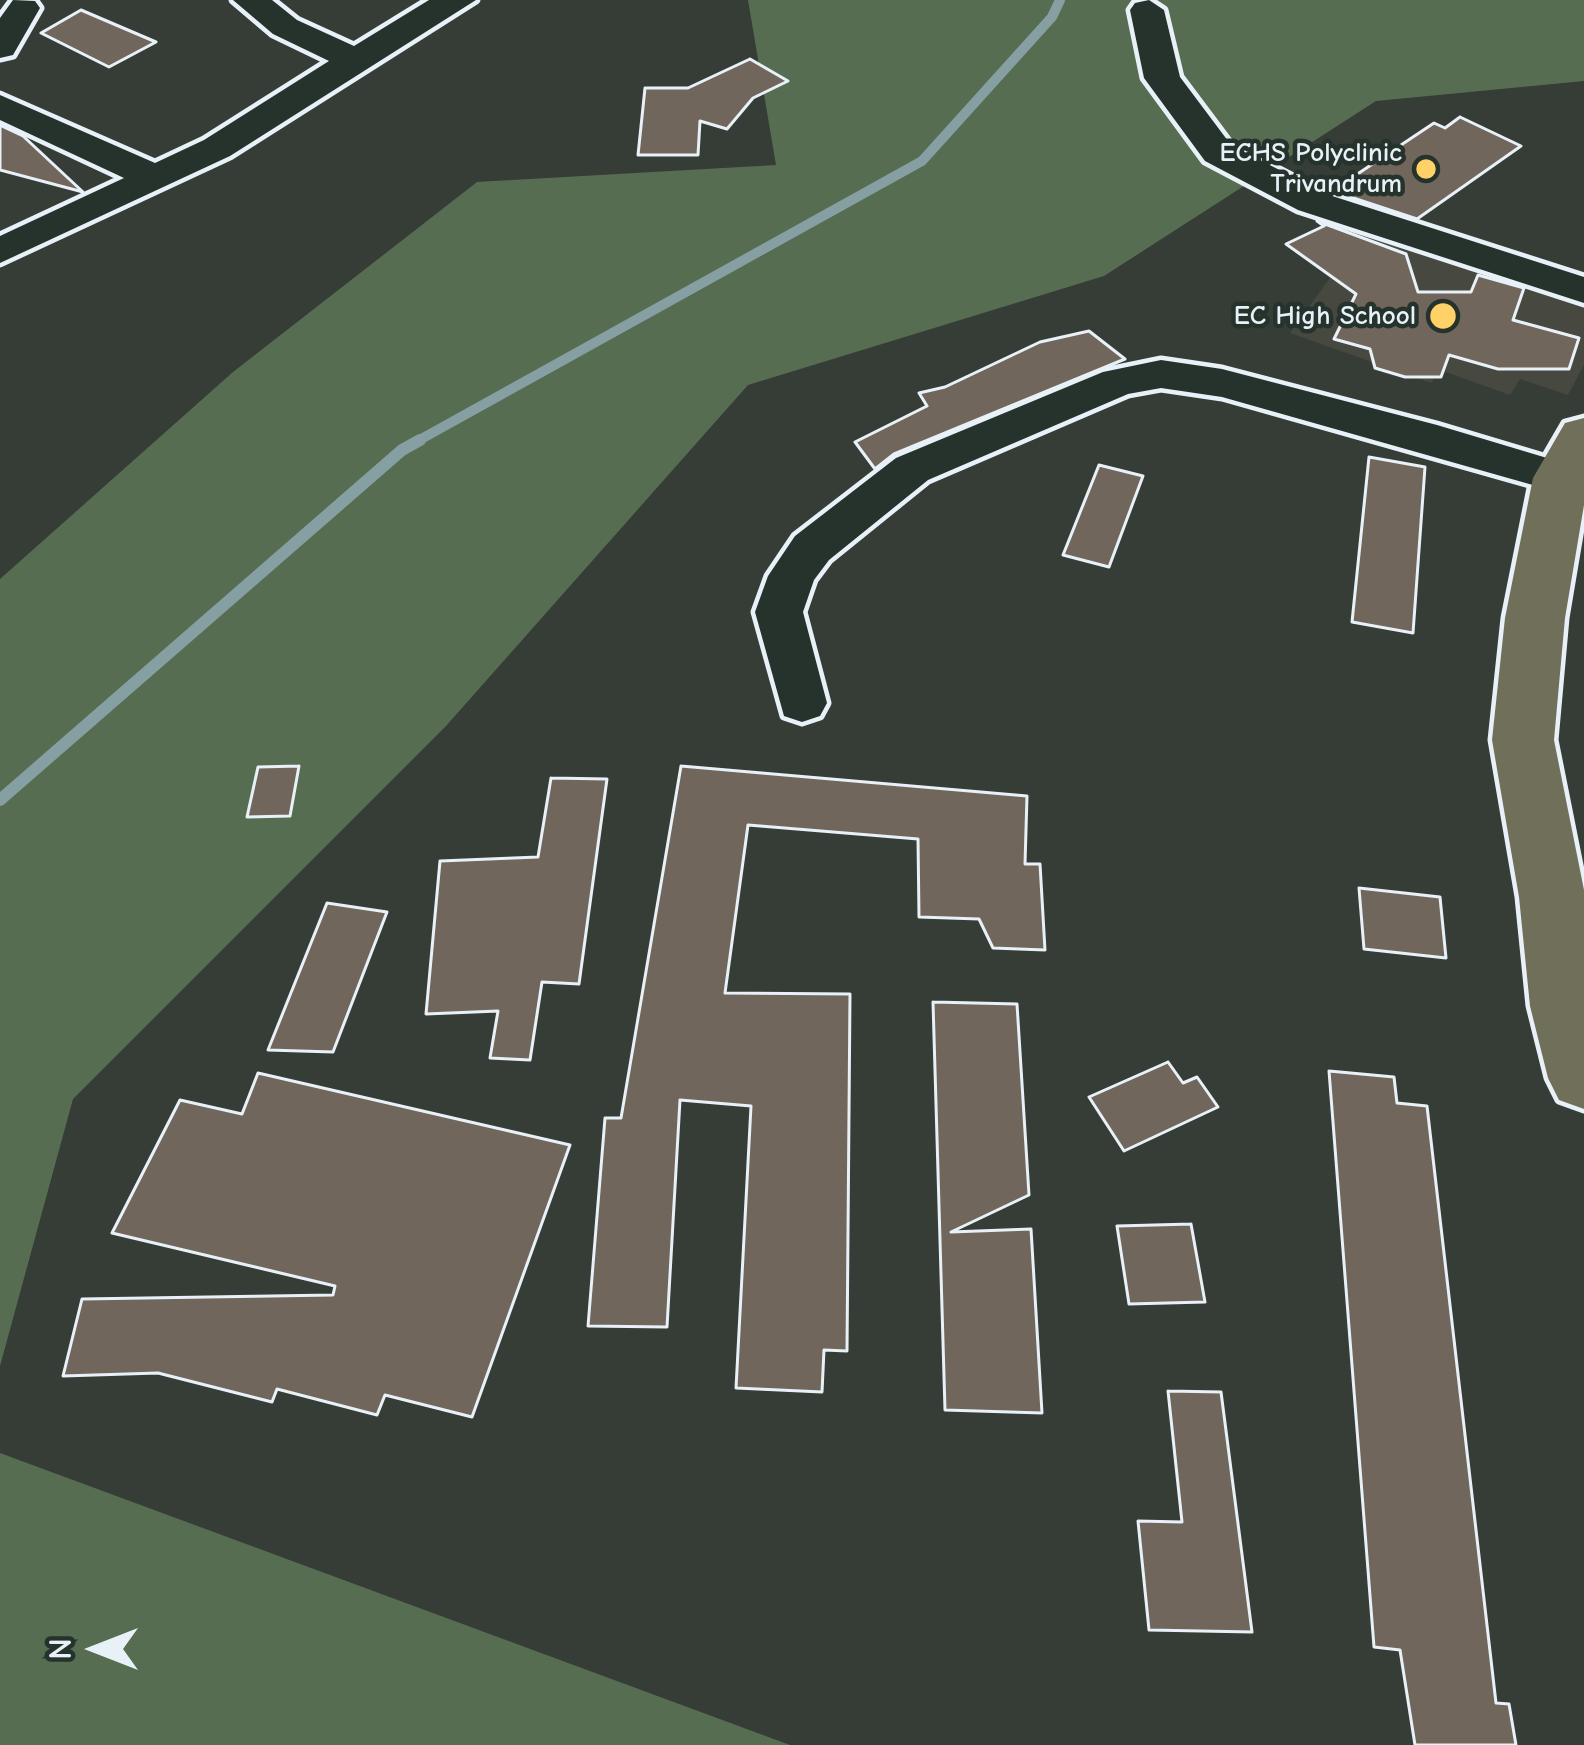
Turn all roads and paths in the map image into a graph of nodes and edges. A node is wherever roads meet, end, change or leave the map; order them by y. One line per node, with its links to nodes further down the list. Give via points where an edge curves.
1 (250, 0): 6 (street, via 285,27)
2 (458, 0): 6 (street)
3 (23, 8): 5 (street)
4 (1147, 10): 10 (street, via 1162,78 1218,153 1312,202)
5 (0, 47)
6 (355, 60): 8 (street)
7 (0, 106): 8 (street)
8 (158, 179): 9 (street)
9 (0, 251)
10 (1584, 290)
11 (1573, 457): 12 (street, via 1421,435 1222,383 1161,374 1118,382 912,469 812,548 779,612); 13 (main road, via 1535,618 1523,740)
12 (802, 704)
13 (1575, 1006): 14 (main road)
14 (1584, 1078)

